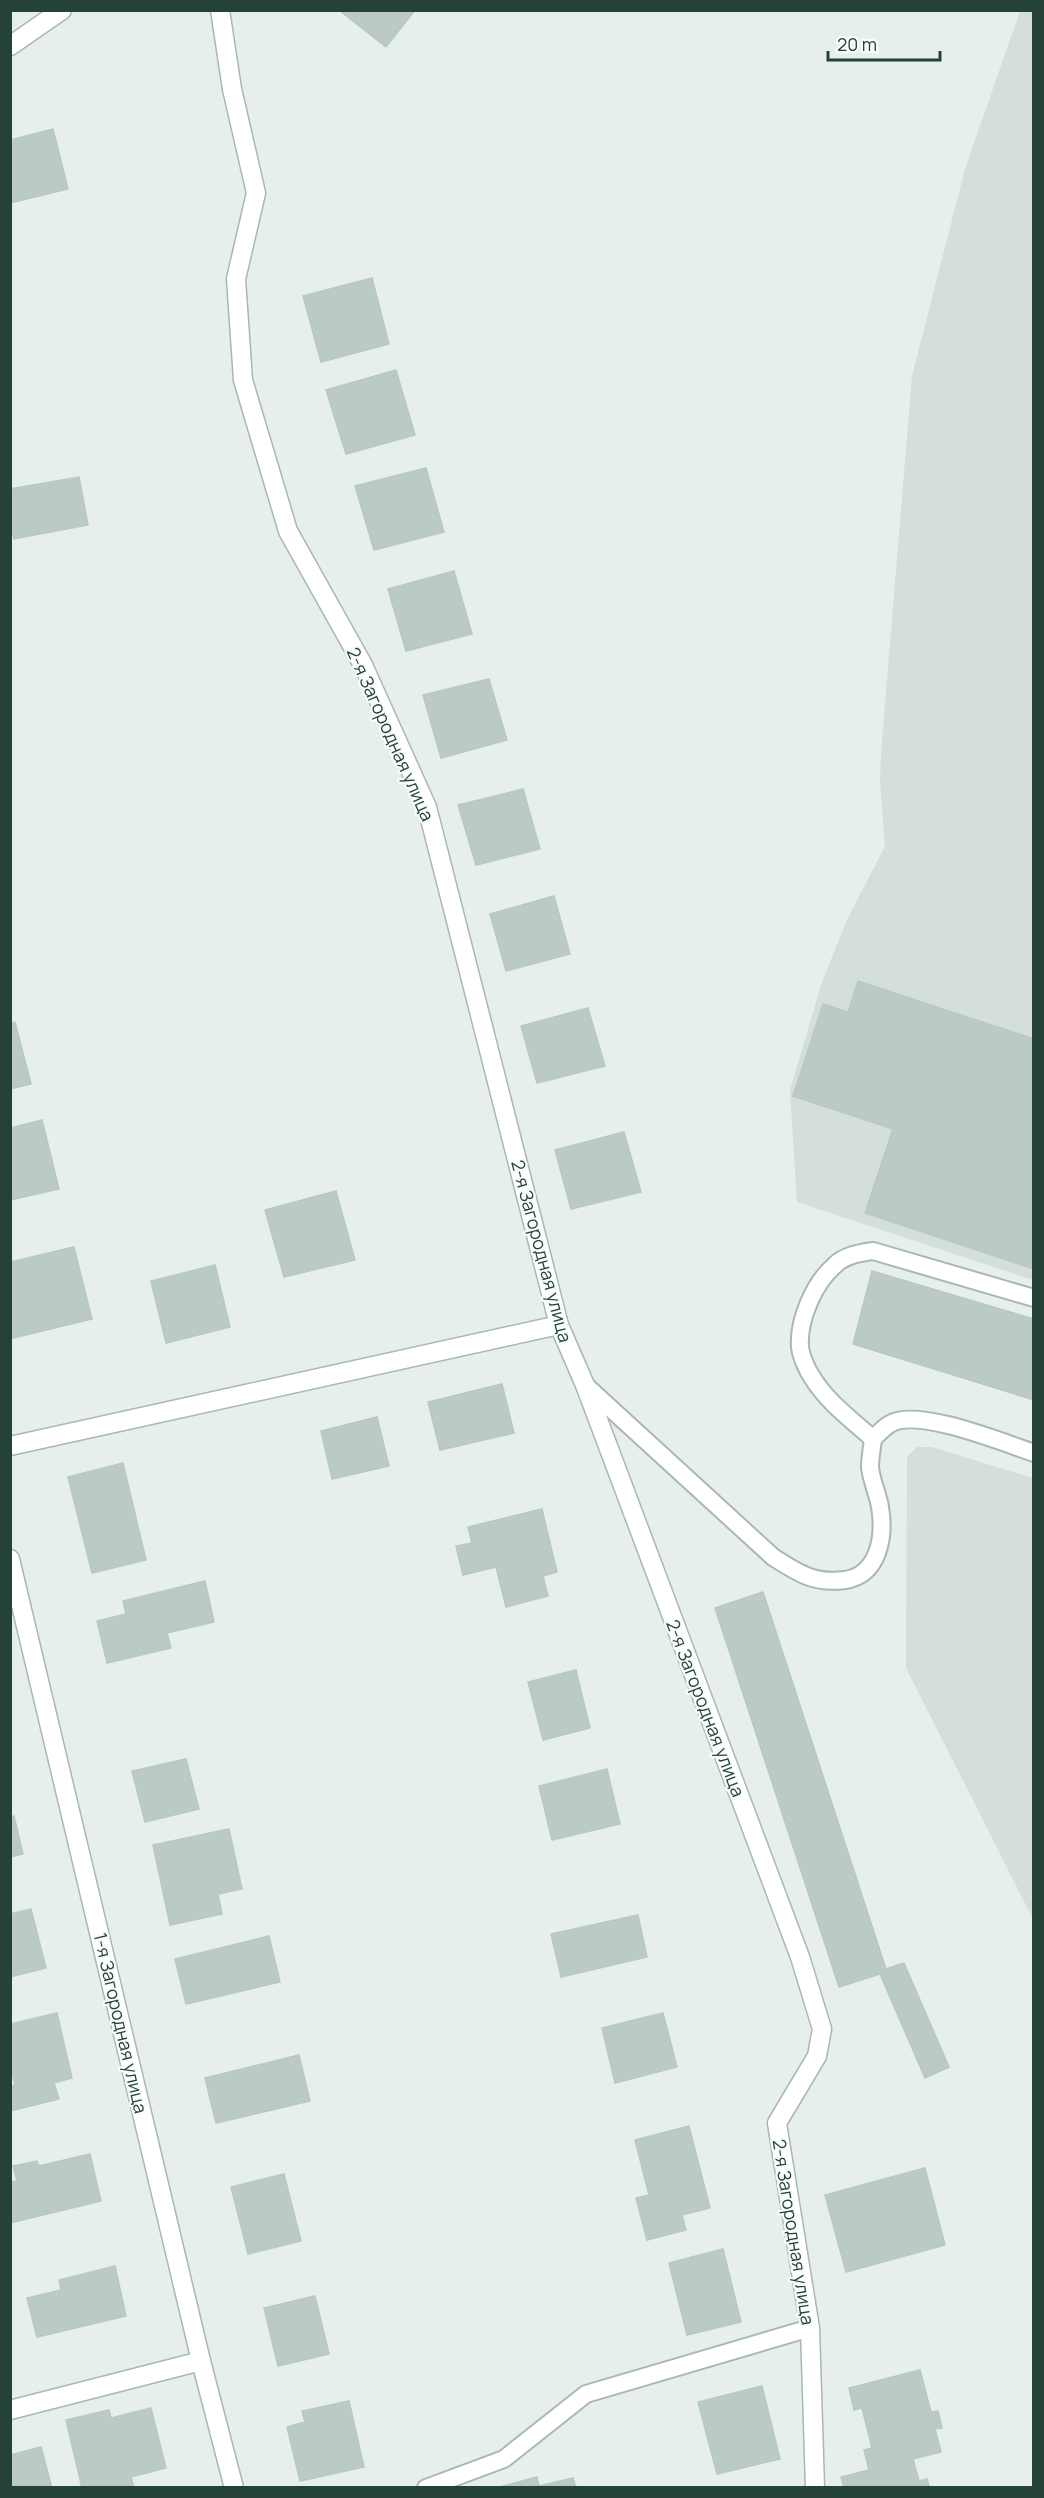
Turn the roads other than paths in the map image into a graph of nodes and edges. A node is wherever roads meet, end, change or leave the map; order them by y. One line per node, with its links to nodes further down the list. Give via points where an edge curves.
1 (62, 10): 3 (street)
2 (220, 10): 5 (street, 2-я Загородная улица, via 232,89 256,193 236,279 243,380 288,531 363,665 427,807)
3 (10, 46)
4 (1034, 1298): 7 (lane, via 873,1251 853,1254 835,1265 803,1317 800,1348 812,1378)
5 (559, 1325): 6 (street, 2-я Загородная улица); 8 (street)
6 (585, 1385): 7 (lane, via 773,1557 801,1575 831,1582 855,1578 871,1567 880,1547 881,1509 870,1467); 11 (street, 2-я Загородная улица, via 800,1957 822,2029 817,2056 777,2123)
7 (873, 1439): 9 (lane, via 891,1422 914,1418)
8 (10, 1446)
9 (1034, 1453)
10 (10, 1559): 12 (street, 1-я Загородная улица)
11 (810, 2328): 15 (lane, via 586,2394 504,2459); 16 (street, 2-я Загородная улица)
12 (201, 2361): 13 (street); 14 (street, 1-я Загородная улица)
13 (10, 2410)
14 (234, 2487)
15 (426, 2487)
16 (815, 2487)

